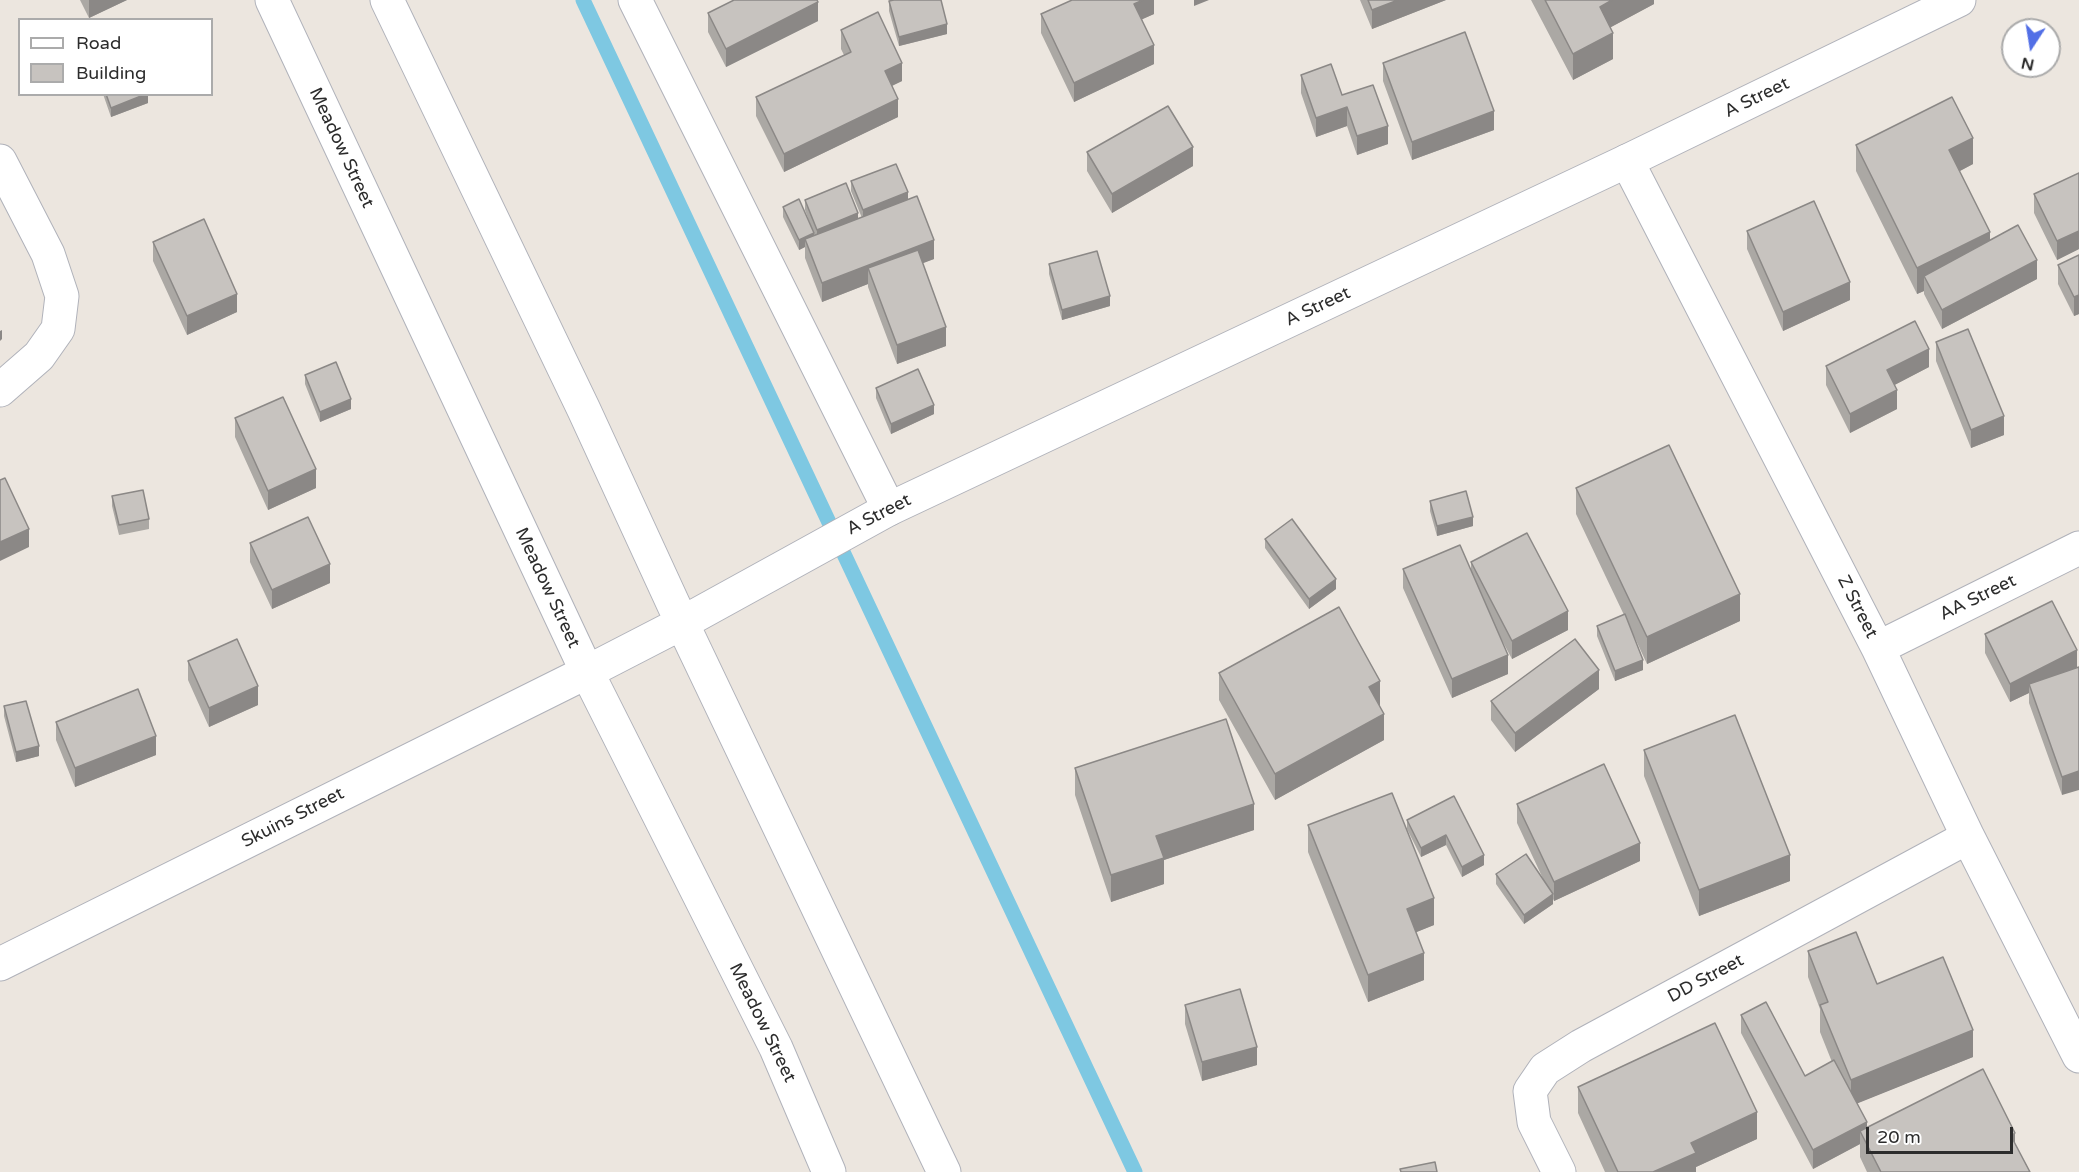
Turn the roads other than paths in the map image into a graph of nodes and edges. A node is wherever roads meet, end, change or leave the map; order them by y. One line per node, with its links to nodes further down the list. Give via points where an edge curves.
1 (272, 0): 12 (street, Meadow Street)
2 (387, 0): 10 (street)
3 (635, 0): 8 (street)
4 (1959, 0): 6 (street, A Street)
5 (0, 161): 7 (street, via 48,254 62,296 58,329 39,356)
6 (1627, 161): 8 (street, A Street); 11 (street, Z Street)
7 (0, 390)
8 (889, 509): 10 (street, A Street)
9 (2079, 548): 11 (street, AA Street)
10 (682, 623): 12 (street, A Street); 17 (street)
11 (1878, 648): 13 (street, Z Street)
12 (587, 672): 14 (street, Skuins Street); 16 (street, Meadow Street, via 776,1048)
13 (1968, 837): 15 (street, Z Street); 18 (street, DD Street, via 1545,1069 1530,1091 1534,1122)
14 (0, 964)
15 (2079, 1056)
16 (829, 1172)
17 (944, 1172)
18 (1558, 1172)

